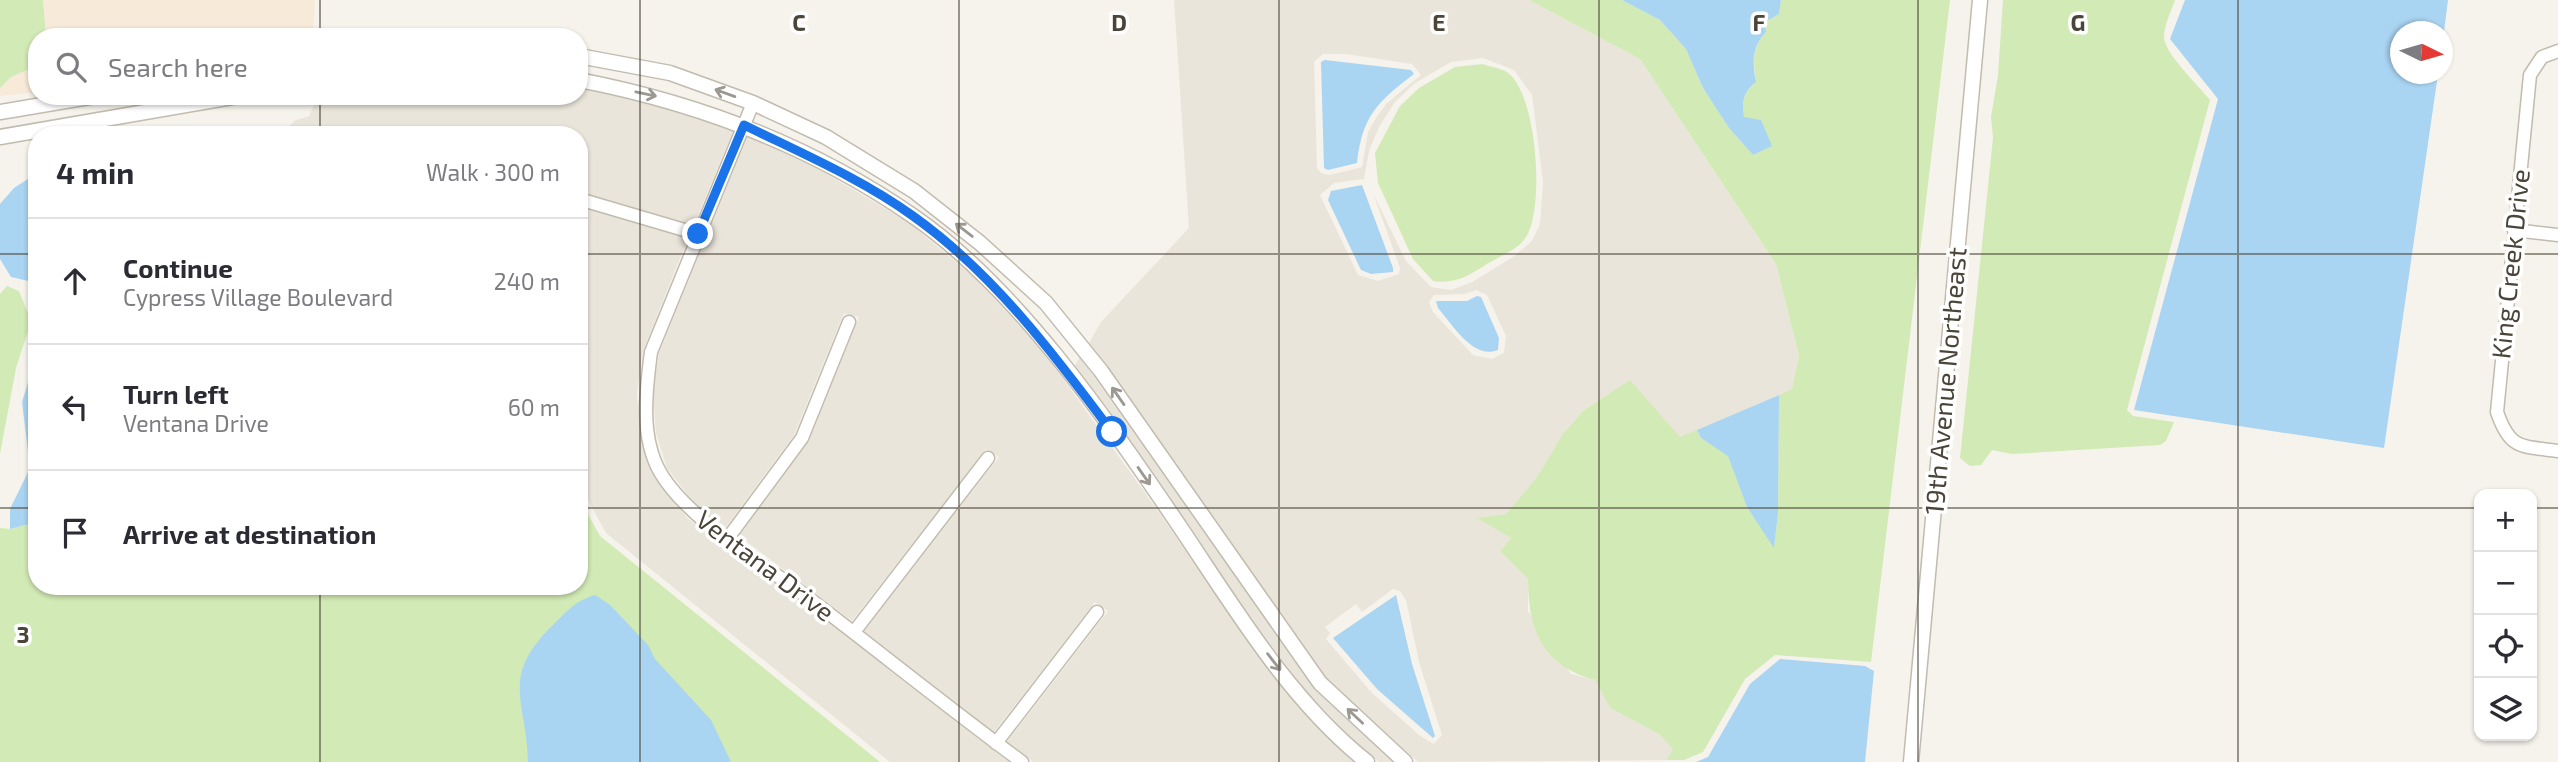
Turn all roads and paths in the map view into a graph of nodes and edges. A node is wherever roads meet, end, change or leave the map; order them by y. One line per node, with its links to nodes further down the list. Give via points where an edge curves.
1 (1980, 0): 27 (street, 19th Avenue Northeast)
2 (2558, 51): 14 (street, King Creek Drive, via 2542,57 2530,75)
3 (588, 58): 5 (street, one-way to 3, via 670,73)
4 (588, 82): 9 (street, one-way to 9, via 657,97)
5 (753, 103): 9 (street, Ventana Drive); 26 (street, one-way to 5, via 1320,682 1101,371 1046,303 914,191 826,137)
6 (42, 105): 8 (street)
7 (186, 105): 10 (street)
8 (0, 112)
9 (744, 125): 15 (street, Ventana Drive); 25 (street, one-way to 25, via 824,164 913,216 979,273 1049,346 1299,695)
10 (64, 126)
11 (28, 132): 12 (street)
12 (0, 137)
13 (588, 202): 15 (street)
14 (2514, 230): 16 (street); 18 (street, King Creek Drive, via 2497,412 2504,434 2522,446)
15 (698, 234): 20 (street, Ventana Drive, via 651,352 645,393 649,434 660,471 676,492 692,512)
16 (2558, 235)
17 (849, 322): 20 (street, via 802,438)
18 (2558, 451)
19 (988, 458): 22 (street)
20 (729, 538): 22 (street, Ventana Drive)
21 (1097, 612): 23 (street)
22 (854, 632): 23 (street, Ventana Drive)
23 (996, 743): 24 (street, Ventana Drive)
24 (1022, 762)
25 (1367, 762)
26 (1405, 762)
27 (1911, 762)

